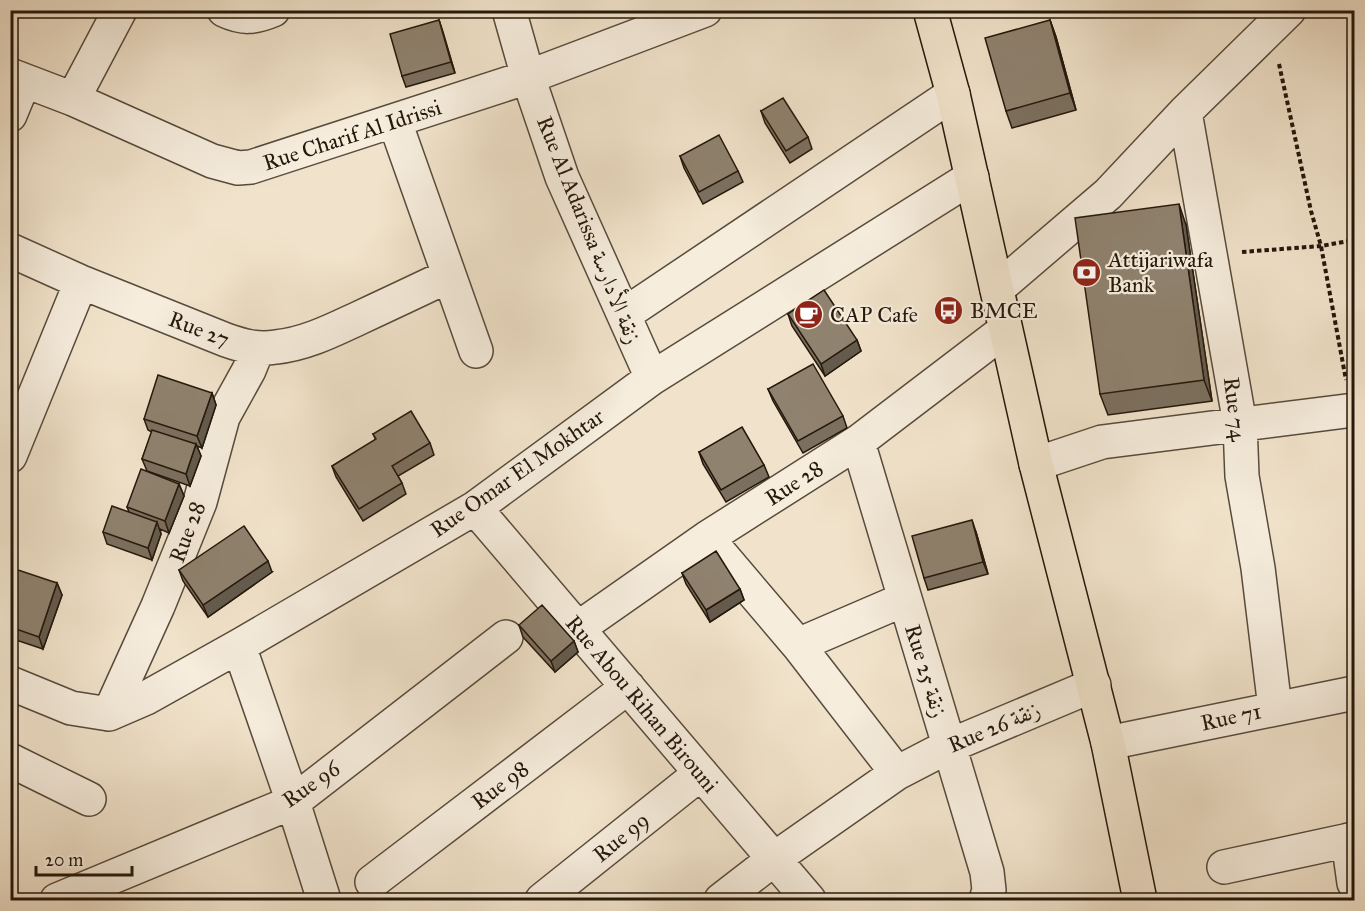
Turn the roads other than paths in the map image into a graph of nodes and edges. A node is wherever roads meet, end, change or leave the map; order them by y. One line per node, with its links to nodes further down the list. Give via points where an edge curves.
1 (120, 10): 11 (street)
2 (224, 10): 3 (street, via 248,18)
3 (273, 10)
4 (509, 10): 8 (street, Rue Al Adarissa زنقة الأدارسة)
5 (705, 10): 8 (street)
6 (930, 10): 10 (main road)
7 (1272, 16): 12 (street)
8 (528, 77): 14 (street, Rue Charif Al Idrissi); 20 (street, Rue Al Adarissa زنقة الأدارسة, via 562,177)
9 (17, 78): 11 (street, Rue Charif Al Idrissi); 13 (street)
10 (952, 94): 15 (main road); 20 (street)
11 (73, 99): 14 (street, Rue Charif Al Idrissi, via 212,161 238,168 262,165)
12 (1185, 112): 19 (street, via 1108,194); 26 (street, Rue 74)
13 (10, 115)
14 (395, 122): 17 (street)
15 (972, 177): 19 (main road); 24 (street, Rue Omar El Mokhtar)
16 (10, 250): 18 (street, Rue 27)
17 (448, 276): 22 (street, Rue 27, via 322,335 298,343); 23 (street)
18 (81, 282): 22 (street, Rue 27, via 226,340); 28 (street)
19 (997, 289): 21 (main road)
20 (625, 314): 24 (street, Rue Al Adarissa زنقة الأدارسة)
21 (1005, 330): 27 (street, Rue 28); 29 (main road)
22 (258, 348): 42 (street, Rue 28, via 223,417 200,502)
23 (476, 351)
24 (652, 378): 30 (street, Rue Omar El Mokhtar)
25 (1354, 415): 26 (street)
26 (1240, 424): 29 (street, via 1102,442); 41 (street, Rue 74, via 1242,476)
27 (858, 442): 31 (street, Rue 28); 32 (street, Rue 25 زنقة)
28 (10, 456)
29 (1036, 465): 38 (main road)
30 (475, 508): 33 (street, Rue Abou Rihan Birouni); 36 (street, Rue Omar El Mokhtar)
31 (707, 538): 33 (street, Rue 28); 35 (street)
32 (905, 599): 35 (street); 44 (street, Rue 25 زنقة)
33 (577, 629): 39 (street, Rue Abou Rihan Birouni)
34 (506, 637): 49 (street, Rue 96)
35 (798, 645): 47 (street)
36 (239, 646): 42 (street, Rue Omar El Mokhtar); 49 (street)
37 (10, 683): 42 (street, via 71,708)
38 (1094, 685): 43 (main road); 44 (street, Rue 26 زنقة)
39 (628, 687): 46 (street, Rue Abou Rihan Birouni); 53 (street, Rue 98)
40 (1354, 693): 41 (street, Rue 71)
41 (1275, 708): 43 (street, Rue 71)
42 (109, 714)
43 (1108, 743): 61 (main road)
44 (949, 746): 47 (street, Rue 26 زنقة); 60 (street, Rue 25 زنقة, via 987,872)
45 (10, 760): 48 (street)
46 (701, 773): 51 (street, Rue Abou Rihan Birouni); 57 (street, Rue 99)
47 (897, 773): 51 (street, Rue 26 زنقة)
48 (90, 799)
49 (293, 802): 55 (street, Rue 96); 56 (street)
50 (1351, 840): 52 (street); 54 (street)
51 (774, 860): 58 (street, Rue 26 زنقة); 59 (street, Rue Abou Rihan Birouni)
52 (1224, 867)
53 (372, 882)
54 (1354, 883)
55 (60, 900)
56 (324, 900)
57 (542, 900)
58 (721, 900)
59 (809, 900)
60 (986, 900)
61 (1140, 900)

